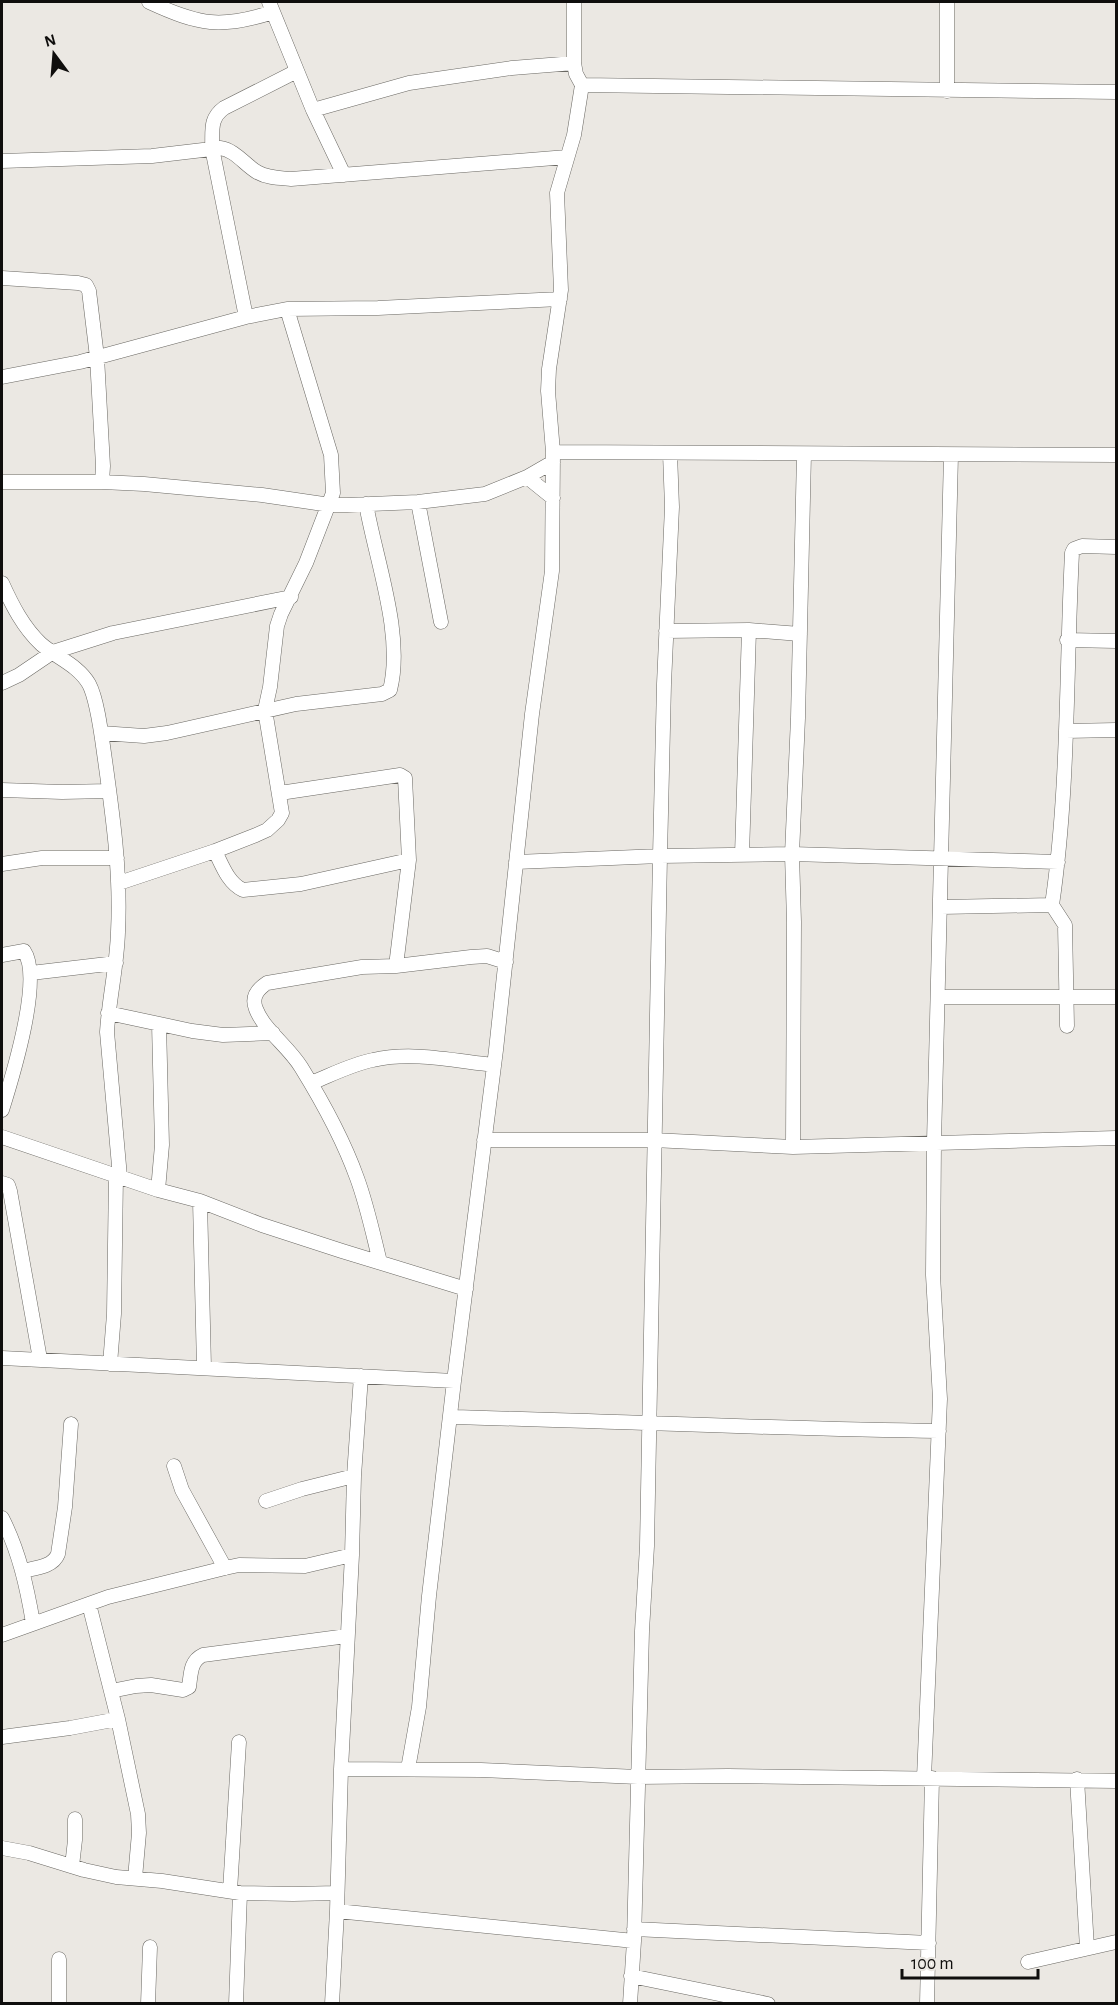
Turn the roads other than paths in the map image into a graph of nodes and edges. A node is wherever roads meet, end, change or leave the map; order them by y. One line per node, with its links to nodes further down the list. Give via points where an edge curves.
1 (149, 2): 4 (street, via 180,16 230,23 247,21)
2 (574, 2): 5 (street)
3 (947, 2): 8 (street)
4 (271, 7): 6 (street)
5 (574, 63): 7 (street); 10 (street, via 420,81)
6 (297, 71): 10 (street); 11 (street, via 216,114)
7 (582, 85): 8 (street); 12 (street)
8 (947, 91): 9 (street)
9 (1116, 92)
10 (313, 110): 14 (street)
11 (212, 148): 13 (street, via 152,156); 14 (street, via 228,149 267,176 291,179); 18 (street)
12 (567, 157): 14 (street); 16 (street, via 556,193)
13 (2, 161)
14 (344, 175)
15 (2, 278): 19 (street, via 86,285)
16 (560, 299): 17 (street); 25 (street, via 548,391)
17 (287, 309): 18 (street); 32 (street, via 331,455)
18 (246, 317): 19 (street)
19 (97, 357): 20 (street); 28 (street)
20 (2, 377)
21 (670, 453): 22 (street); 25 (street); 38 (street, via 672,507)
22 (804, 454): 23 (street); 39 (street)
23 (951, 455): 24 (street); 55 (street)
24 (1116, 455)
25 (554, 457): 26 (street); 29 (street)
26 (527, 477): 29 (street); 30 (street, via 485,494)
27 (2, 482): 28 (street)
28 (102, 482): 32 (street, via 241,493)
29 (553, 498): 58 (street, via 552,572)
30 (418, 502): 31 (street); 36 (street)
31 (366, 504): 32 (street); 44 (street, via 394,636 390,690)
32 (330, 505): 35 (street)
33 (1116, 547): 40 (street, via 1074,549)
34 (2, 583): 42 (street, via 21,621)
35 (291, 597): 42 (street, via 112,633); 44 (street, via 277,626)
36 (441, 622)
37 (749, 630): 38 (street); 39 (street); 53 (street)
38 (666, 631): 54 (street)
39 (800, 634): 52 (street)
40 (1068, 640): 41 (street); 46 (street)
41 (1116, 641)
42 (53, 652): 43 (street); 47 (street, via 78,670 91,687)
43 (2, 683)
44 (265, 710): 47 (street, via 166,733); 50 (street)
45 (1116, 729): 46 (street)
46 (1066, 731): 59 (street)
47 (101, 733): 49 (street)
48 (2, 790): 49 (street)
49 (109, 791): 56 (street)
50 (280, 794): 51 (street, via 282,813 267,830); 57 (street, via 403,776)
51 (215, 851): 57 (street, via 229,879 243,890 301,884); 61 (street)
52 (792, 854): 53 (street); 55 (street); 84 (street)
53 (742, 855): 54 (street)
54 (660, 856): 58 (street); 82 (street)
55 (942, 857): 59 (street); 63 (street)
56 (117, 858): 60 (street, via 42,858); 61 (street)
57 (409, 860): 67 (street)
58 (516, 862): 65 (street)
59 (1058, 862): 62 (street)
60 (2, 864)
61 (119, 883): 66 (street)
62 (1052, 904): 63 (street); 70 (street, via 1065,926)
63 (941, 907): 69 (street)
64 (2, 955): 68 (street, via 24,951)
65 (506, 962): 67 (street, via 487,956); 76 (street)
66 (116, 963): 68 (street); 72 (street)
67 (396, 966): 75 (street, via 362,967 267,983 258,989 255,1007)
68 (31, 973): 78 (street, via 28,1006)
69 (939, 997): 70 (street); 83 (street)
70 (1068, 997): 71 (street); 74 (street)
71 (1116, 997)
72 (108, 1013): 73 (street); 85 (street)
73 (159, 1024): 75 (street, via 223,1035); 87 (street, via 162,1145)
74 (1067, 1026)
75 (273, 1033): 77 (street, via 294,1055)
76 (494, 1065): 77 (street, via 388,1057); 81 (street)
77 (311, 1083): 89 (street, via 356,1176)
78 (2, 1110)
79 (2, 1137): 85 (street)
80 (1116, 1138): 83 (street)
81 (484, 1140): 82 (street); 90 (street)
82 (653, 1140): 84 (street); 98 (street)
83 (934, 1142): 84 (street); 100 (street, via 933,1275)
84 (792, 1147)
85 (118, 1177): 87 (street); 93 (street)
86 (2, 1183): 92 (street, via 10,1191)
87 (158, 1190): 88 (street)
88 (200, 1201): 89 (street); 94 (street)
89 (380, 1262): 90 (street)
90 (466, 1289): 96 (street)
91 (2, 1358): 92 (street)
92 (40, 1359): 93 (street)
93 (110, 1364): 94 (street)
94 (204, 1367): 95 (street)
95 (361, 1376): 96 (street); 102 (street)
96 (454, 1381): 97 (street)
97 (450, 1417): 98 (street); 116 (street, via 419,1707)
98 (650, 1422): 100 (street); 118 (street)
99 (71, 1424): 107 (street, via 65,1507 56,1560)
100 (939, 1431): 119 (street)
101 (174, 1466): 106 (street, via 182,1490)
102 (354, 1476): 103 (street); 105 (street)
103 (266, 1501)
104 (2, 1518): 107 (street)
105 (352, 1555): 106 (street, via 305,1566); 111 (street)
106 (225, 1568): 108 (street)
107 (22, 1571): 109 (street)
108 (89, 1604): 109 (street); 112 (street)
109 (33, 1623): 110 (street)
110 (2, 1635)
111 (347, 1636): 112 (street, via 204,1655 192,1664 189,1687 183,1690 152,1685); 117 (street)
112 (111, 1690): 113 (street)
113 (118, 1719): 114 (street); 125 (street, via 138,1815)
114 (2, 1737)
115 (239, 1742): 126 (street)
116 (408, 1768): 117 (street); 118 (street)
117 (341, 1769): 127 (street)
118 (638, 1778): 119 (street); 129 (street)
119 (928, 1778): 120 (street); 131 (street)
120 (1077, 1779): 121 (street); 133 (street)
121 (1116, 1780)
122 (75, 1819): 124 (street)
123 (2, 1848): 124 (street)
124 (72, 1866): 125 (street)
125 (135, 1878): 126 (street)
126 (235, 1892): 127 (street); 140 (street)
127 (337, 1893): 128 (street)
128 (337, 1911): 129 (street); 137 (street)
129 (634, 1935): 131 (street); 136 (street)
130 (1116, 1942): 133 (street)
131 (929, 1943): 143 (street)
132 (150, 1947): 139 (street)
133 (1087, 1948): 135 (street)
134 (59, 1959): 138 (street)
135 (1028, 1962)
136 (631, 1976): 141 (street); 142 (street)
137 (336, 2003)
138 (59, 2004)
139 (148, 2004)
140 (236, 2004)
141 (630, 2004)
142 (768, 2004)
143 (927, 2004)

